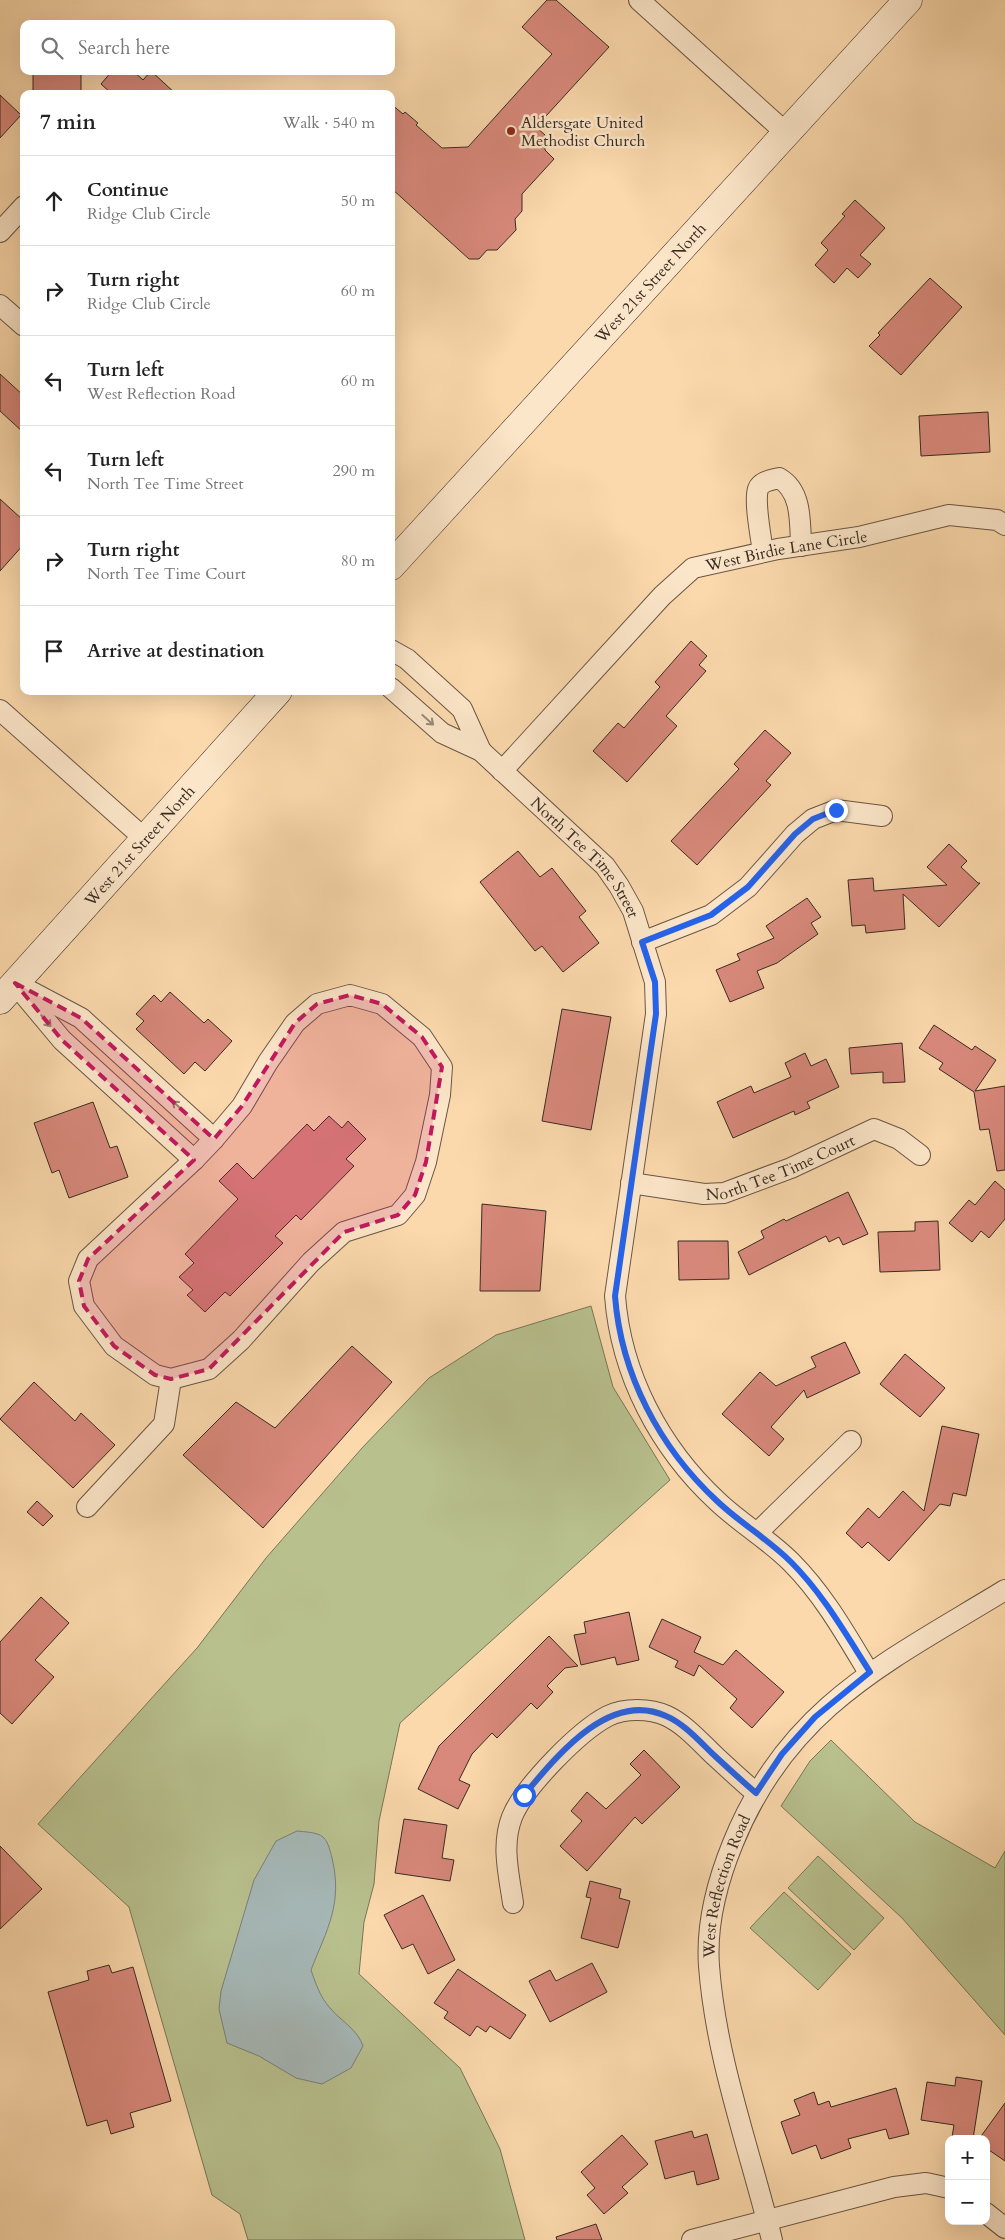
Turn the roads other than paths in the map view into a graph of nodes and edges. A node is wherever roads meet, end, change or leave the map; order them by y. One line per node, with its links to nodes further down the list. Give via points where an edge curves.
1 (639, 0): 3 (street)
2 (908, 0): 3 (main road, West 21st Street North)
3 (786, 133): 11 (main road, West 21st Street North)
4 (20, 210): 5 (street)
5 (0, 232)
6 (0, 304): 7 (street)
7 (20, 322)
8 (1005, 525): 9 (street, West Birdie Lane Circle, via 997,520 949,515 859,537)
9 (801, 546): 10 (street, West Birdie Lane Circle); 10 (street, via 797,501 787,483 778,478 758,489)
10 (763, 552): 17 (street, West Birdie Lane Circle, via 693,568 655,603)
11 (395, 562)
12 (395, 652): 16 (street, North Tee Time Street, via 462,708)
13 (395, 692): 16 (street, North Tee Time Street, one-way to 16, via 442,733)
14 (274, 695): 19 (main road, West 21st Street North)
15 (0, 710): 19 (street)
16 (481, 751): 17 (street, North Tee Time Street)
17 (502, 770): 20 (street, North Tee Time Street, via 605,866 633,911)
18 (882, 816): 20 (street, via 836,810 813,819 795,834 748,887 711,915)
19 (145, 839): 21 (main road, West 21st Street North)
20 (642, 942): 25 (street, North Tee Time Street, via 655,982 656,1014)
21 (7, 991): 22 (street, one-way to 21, via 81,1018); 24 (street, one-way to 24)
22 (214, 1139): 24 (street); 26 (street, via 242,1106 296,1023 317,1004 350,996 382,1004 422,1037 442,1067 440,1095 426,1162 415,1195 398,1216 344,1232 209,1369)
23 (920, 1155): 25 (street, North Tee Time Court, via 899,1139 874,1129 791,1168 724,1192 704,1194)
24 (194, 1160): 26 (street, via 88,1258 78,1281 84,1306 114,1346 155,1375)
25 (630, 1183): 29 (street, North Tee Time Street, via 615,1296 623,1352 646,1407 678,1459 718,1502)
26 (170, 1379): 28 (street, via 164,1424)
27 (851, 1441): 29 (street)
28 (87, 1508)
29 (757, 1533): 31 (street, North Tee Time Street, via 790,1561 826,1602)
30 (1005, 1590): 31 (street, West Reflection Road)
31 (870, 1672): 32 (street, West Reflection Road, via 815,1717 782,1754)
32 (756, 1793): 33 (street, via 689,1731 666,1716 625,1711 607,1717 544,1771 524,1795 512,1818 505,1846); 36 (street, West Reflection Road, via 721,1872 710,1920 709,1965 719,2040)
33 (513, 1903)
34 (945, 2187): 36 (street, via 926,2182 894,2186)
35 (990, 2216): 37 (street)
36 (768, 2220): 38 (street); 39 (street, West Reflection Road)
37 (1005, 2228)
38 (692, 2240)
39 (772, 2240)

